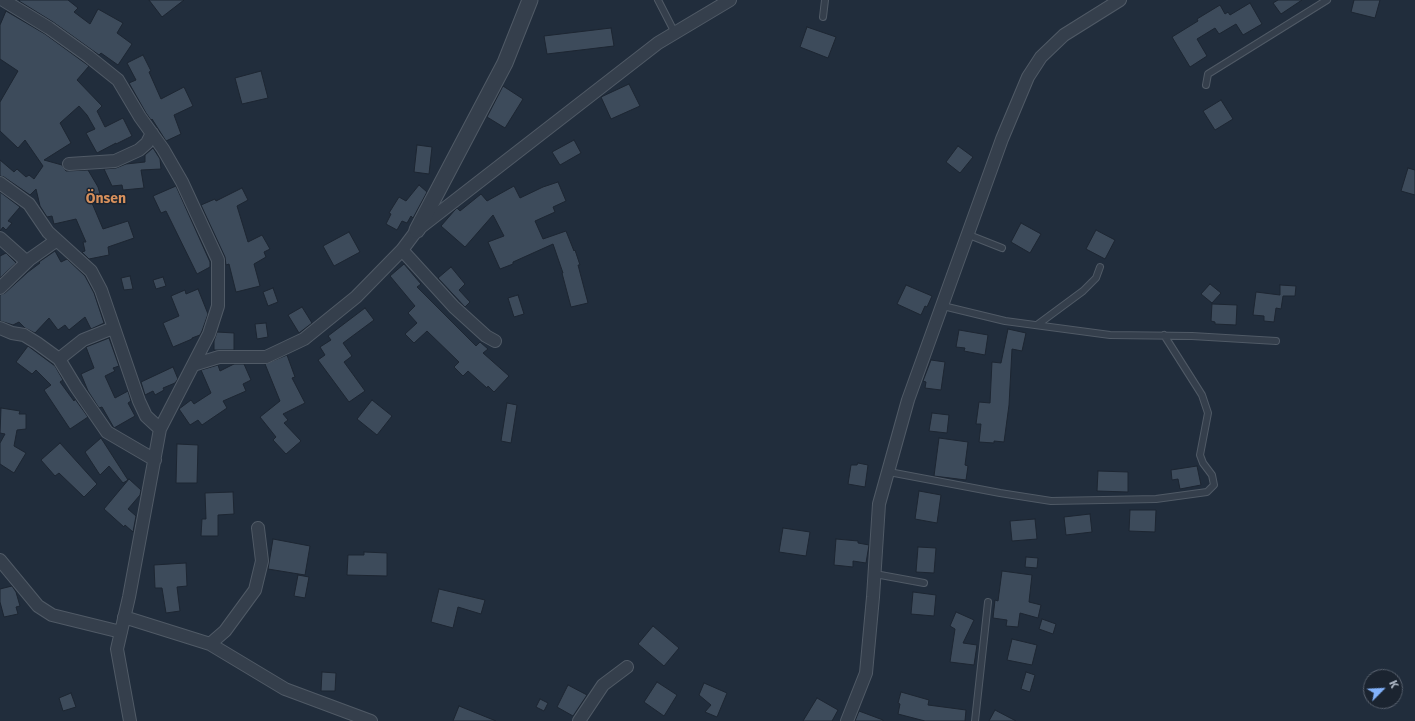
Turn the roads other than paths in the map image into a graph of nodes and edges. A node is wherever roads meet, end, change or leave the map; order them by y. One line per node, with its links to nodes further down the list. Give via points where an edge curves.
1 (3, 0): 11 (street, via 49,28 118,80)
2 (530, 0): 14 (street, via 505,63)
3 (658, 0): 9 (lane)
4 (730, 0): 9 (street)
5 (825, 0): 8 (lane)
6 (1120, 0): 15 (street, via 1064,35 1041,57 1028,77 1002,139)
7 (1327, 0): 10 (lane, via 1208,74)
8 (823, 17)
9 (675, 33): 14 (street, via 658,43)
10 (1206, 85)
11 (152, 133): 12 (street, via 140,150 115,161); 31 (street, via 182,182 218,260 218,306 209,334)
12 (69, 164)
13 (0, 183): 17 (street, via 29,204 48,232)
14 (417, 230): 19 (street)
15 (969, 235): 18 (lane); 23 (street)
16 (0, 238): 20 (street)
17 (57, 240): 20 (street); 26 (street, via 91,271 101,290)
18 (1002, 248)
19 (402, 250): 28 (street, via 454,307); 31 (street, via 356,297 304,339 266,357 219,357)
20 (27, 262): 22 (street)
21 (1100, 267): 24 (lane, via 1096,278 1083,291)
22 (0, 288)
23 (943, 306): 24 (lane, via 1005,321); 34 (street, via 908,400)
24 (1037, 325): 27 (lane, via 1110,335)
25 (0, 328): 30 (street, via 12,334 24,335)
26 (113, 328): 30 (street, via 83,340); 32 (street, via 139,401 146,416)
27 (1164, 335): 29 (lane); 34 (lane, via 1202,395 1208,413 1200,455 1212,475 1214,485 1207,492 1156,499 1051,501)
28 (495, 341)
29 (1276, 341)
30 (59, 359): 33 (street, via 107,432)
31 (193, 365): 32 (street)
32 (160, 429): 33 (street)
33 (155, 460): 40 (street)
34 (889, 472): 37 (street, via 880,504)
35 (258, 528): 42 (street, via 262,561 255,590 225,631)
36 (0, 560): 41 (street, via 38,606 52,615)
37 (875, 574): 38 (lane); 47 (street, via 866,673)
38 (924, 583)
39 (988, 602): 48 (lane)
40 (124, 617): 41 (street); 42 (street)
41 (121, 632): 44 (street, via 117,649)
42 (210, 644): 45 (street, via 285,689)
43 (627, 667): 46 (street, via 603,685)
44 (130, 721)
45 (371, 721)
46 (579, 721)
47 (847, 721)
48 (975, 721)

